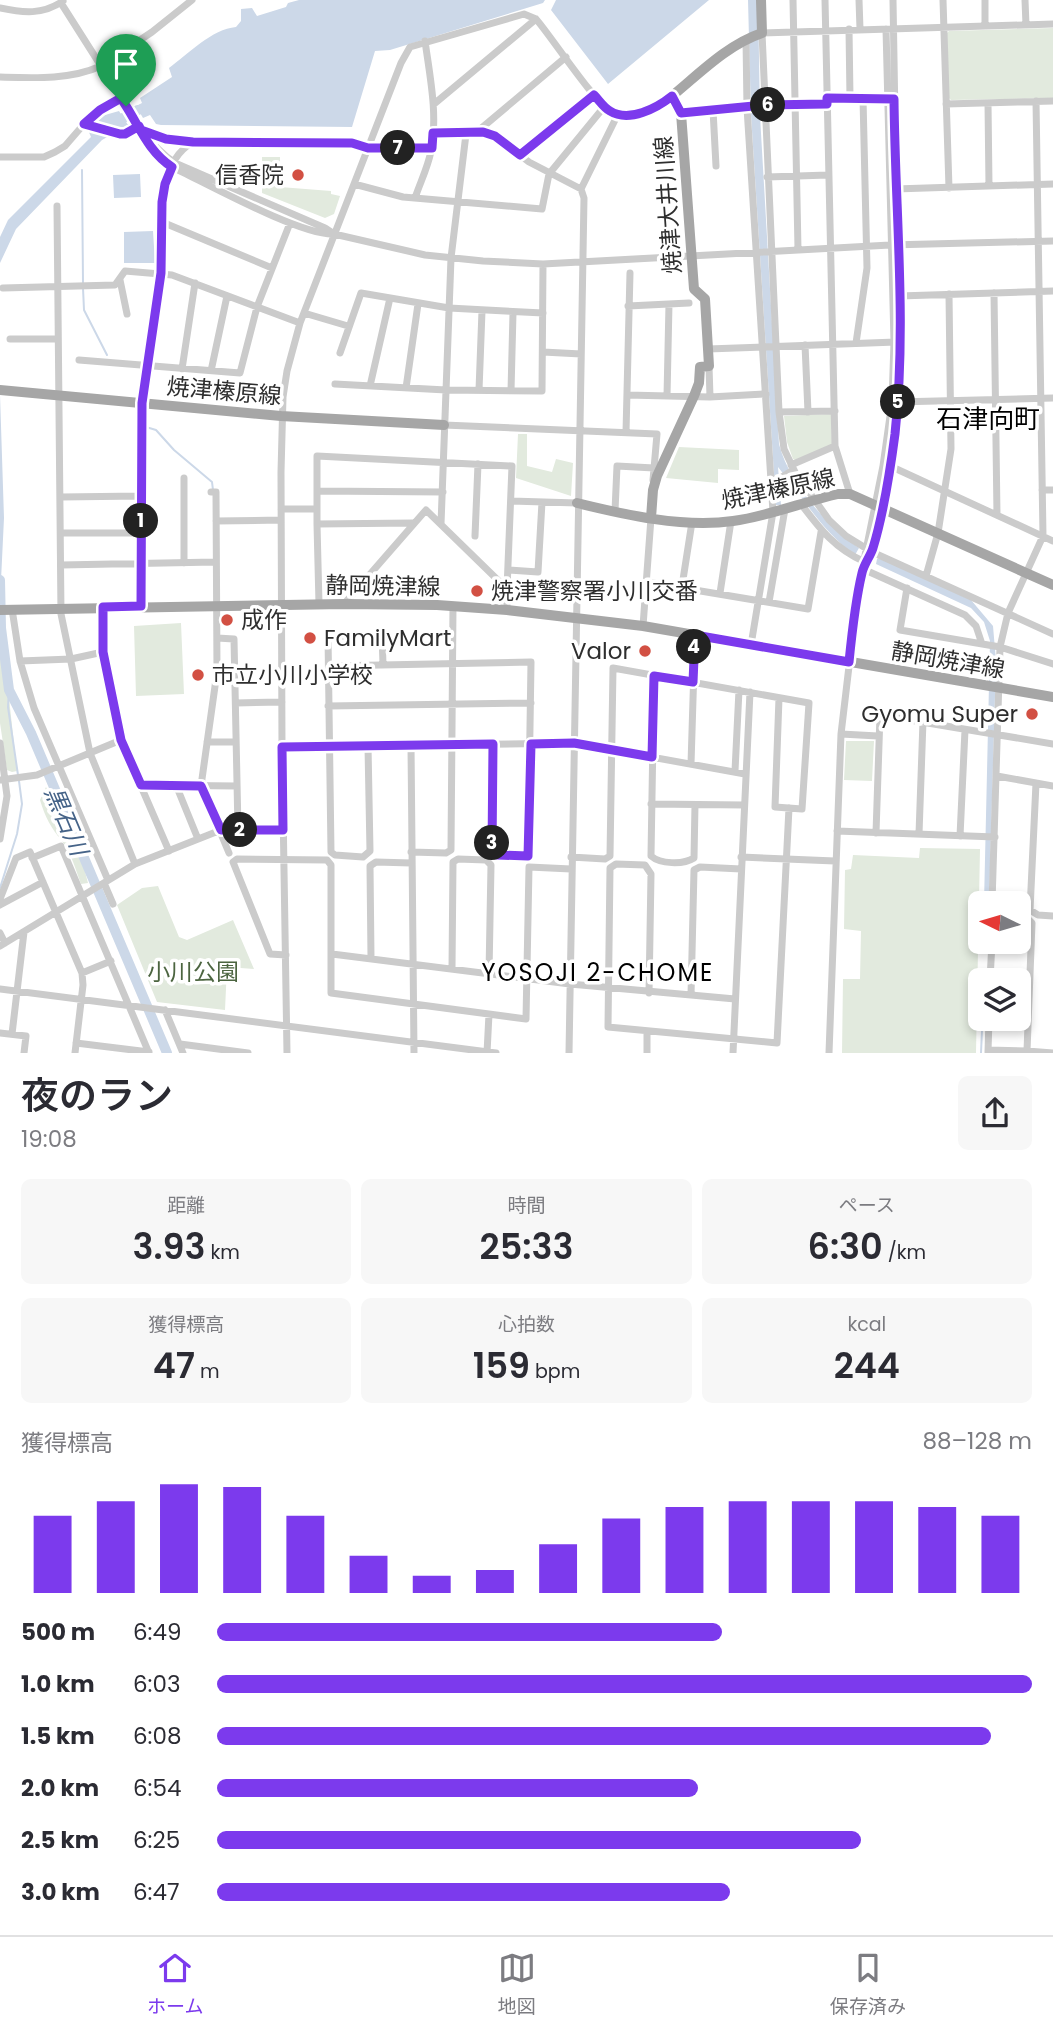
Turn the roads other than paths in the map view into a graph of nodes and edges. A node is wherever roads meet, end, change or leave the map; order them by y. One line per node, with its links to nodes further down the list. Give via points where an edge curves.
1 (192, 0): 26 (street)
2 (761, 0): 22 (main road)
3 (793, 0): 21 (street)
4 (825, 0): 20 (street)
5 (859, 0): 18 (street)
6 (893, 0): 19 (street)
7 (943, 0): 16 (street)
8 (985, 0): 15 (street)
9 (1025, 0): 14 (street)
10 (62, 1): 11 (street, via 34,12); 26 (street)
11 (0, 8)
12 (536, 19): 24 (street, via 516,15); 25 (street); 39 (street)
13 (1053, 24): 14 (street)
14 (1026, 25): 15 (street)
15 (985, 26): 16 (street)
16 (944, 27): 19 (street); 40 (street)
17 (849, 29): 18 (street); 20 (street); 31 (street)
18 (860, 29): 19 (street)
19 (889, 29): 33 (street)
20 (826, 30): 21 (street); 34 (street)
21 (793, 31): 22 (street); 37 (street)
22 (761, 33): 23 (main road); 41 (street)
23 (747, 38): 29 (main road); 43 (street)
24 (425, 41): 39 (street); 53 (street, via 405,54)
25 (566, 57): 28 (street); 49 (street)
26 (101, 66): 27 (street, via 61,76); 30 (street)
27 (0, 76)
28 (594, 95): 42 (street); 55 (street)
29 (672, 96): 45 (main road, 焼津大井川線); 46 (street, via 646,113)
30 (121, 98): 47 (street, via 100,110); 48 (street)
31 (849, 98): 32 (street); 34 (street)
32 (863, 98): 33 (street); 79 (street)
33 (891, 99): 67 (street); 78 (street)
34 (827, 101): 37 (street); 60 (street)
35 (1036, 101): 36 (street); 38 (street); 65 (street)
36 (1053, 101)
37 (795, 103): 41 (street); 62 (street)
38 (988, 103): 40 (street); 66 (street)
39 (433, 104): 50 (street)
40 (946, 104): 68 (street)
41 (764, 105): 43 (street); 61 (street)
42 (604, 107): 46 (street); 59 (street)
43 (747, 108): 44 (street); 82 (street)
44 (713, 110): 45 (street); 58 (street)
45 (681, 113): 84 (main road, 焼津大井川線)
46 (618, 114): 69 (street)
47 (88, 125): 48 (street, via 120,134); 56 (street, via 44,157)
48 (139, 126): 52 (street, via 166,139); 57 (street, via 156,155)
49 (477, 131): 51 (street); 55 (street, via 495,136)
50 (433, 133): 51 (street); 54 (street)
51 (466, 134): 71 (street)
52 (193, 142): 53 (street, via 352,143); 57 (street)
53 (368, 148): 54 (street); 63 (street)
54 (432, 148): 70 (street)
55 (520, 155): 59 (street)
56 (0, 157)
57 (174, 165): 73 (street, via 165,184); 74 (street); 75 (street)
58 (716, 166)
59 (549, 174): 69 (street); 71 (street, via 542,209)
60 (828, 175): 62 (street); 80 (street)
61 (767, 177): 62 (street); 83 (street)
62 (797, 177): 81 (street)
63 (354, 184): 70 (street); 75 (street)
64 (1053, 184): 65 (street)
65 (1037, 185): 66 (street); 76 (street)
66 (989, 186): 68 (street)
67 (895, 188): 68 (street); 78 (street)
68 (949, 188)
69 (582, 189): 86 (street)
70 (415, 198): 71 (street)
71 (458, 202): 85 (street)
72 (57, 206): 93 (street)
73 (162, 222): 88 (street); 89 (street)
74 (290, 223): 75 (street, via 322,235); 88 (street)
75 (334, 234): 85 (street); 109 (street)
76 (1039, 241): 77 (street); 78 (street); 95 (street)
77 (1053, 241)
78 (894, 245): 79 (street); 100 (street); 117 (street)
79 (865, 246): 80 (street); 118 (street, via 865,289)
80 (830, 248): 81 (street); 119 (street)
81 (798, 249): 83 (street)
82 (756, 251): 83 (street); 84 (street); 121 (street)
83 (770, 251): 122 (street)
84 (691, 256): 86 (street); 123 (main road, 焼津大井川線, via 694,289 705,299)
85 (451, 258): 87 (street); 107 (street)
86 (582, 262): 87 (street); 126 (street)
87 (543, 264): 111 (street)
88 (272, 268): 106 (street)
89 (161, 273): 91 (street, via 125,271); 92 (street); 128 (street)
90 (630, 273): 105 (street)
91 (120, 280): 93 (street, via 115,285); 112 (street)
92 (195, 283): 99 (street); 130 (street)
93 (57, 286): 94 (street); 115 (street)
94 (3, 288)
95 (1040, 291): 96 (street); 97 (street); 145 (street)
96 (1053, 291)
97 (994, 293): 98 (street); 147 (street)
98 (949, 294): 100 (street); 148 (street)
99 (227, 296): 106 (street); 131 (street)
100 (899, 296): 117 (street)
101 (390, 298): 103 (street); 114 (street, via 361,293); 133 (street)
102 (689, 303): 104 (street)
103 (418, 304): 107 (street); 134 (street)
104 (669, 304): 105 (street); 142 (street)
105 (628, 306): 141 (street)
106 (257, 307): 113 (street); 131 (street, via 240,373)
107 (449, 308): 108 (street); 136 (street)
108 (482, 311): 110 (street); 137 (street)
109 (304, 313): 113 (street); 114 (street)
110 (513, 313): 111 (street); 138 (street)
111 (543, 313): 124 (street)
112 (127, 314)
113 (300, 323): 154 (street)
114 (348, 326): 125 (street)
115 (58, 339): 116 (street); 140 (street)
116 (10, 340)
117 (896, 342): 118 (street); 149 (street)
118 (856, 343): 119 (street)
119 (833, 344): 120 (street); 151 (street)
120 (805, 345): 122 (street); 153 (street)
121 (763, 346): 122 (street); 123 (street); 139 (street)
122 (775, 346): 152 (street)
123 (708, 349): 129 (main road, 焼津大井川線)
124 (543, 352): 126 (street); 138 (street, via 542,391)
125 (340, 353)
126 (582, 354): 156 (street)
127 (79, 360): 128 (street)
128 (148, 366): 130 (street); 150 (street)
129 (709, 366): 143 (main road, via 700,367); 144 (street)
130 (182, 369): 131 (street)
131 (211, 371)
132 (335, 384): 133 (street)
133 (370, 386): 134 (street)
134 (406, 388): 136 (street)
135 (1, 390): 140 (main road, 焼津榛原線)
136 (446, 390): 137 (street); 155 (street)
137 (479, 390): 138 (street)
138 (511, 391)
139 (766, 394): 144 (street); 165 (street)
140 (59, 395): 150 (main road, 焼津榛原線); 175 (street)
141 (627, 395): 142 (street); 157 (street)
142 (667, 396): 143 (street)
143 (694, 396): 144 (street); 166 (main road)
144 (710, 397)
145 (1042, 398): 146 (street); 147 (street); 167 (street)
146 (1053, 398)
147 (996, 400): 148 (street); 185 (street)
148 (952, 401): 149 (street); 170 (street)
149 (895, 402): 161 (street); 180 (street)
150 (142, 403): 154 (main road, 焼津榛原線); 174 (street)
151 (835, 411): 153 (street); 158 (street)
152 (779, 412): 153 (street); 163 (street)
153 (808, 412)
154 (281, 416): 155 (main road, 焼津榛原線); 181 (street)
155 (444, 425): 156 (street); 159 (street)
156 (579, 429): 157 (street); 179 (street)
157 (626, 432): 162 (street, via 657,434)
158 (835, 446): 163 (street); 173 (street)
159 (443, 462): 160 (street); 169 (street, via 317,456); 172 (street)
160 (478, 464): 176 (street, via 512,466); 198 (street)
161 (890, 466): 170 (street); 180 (street)
162 (654, 468): 166 (street); 184 (street, via 617,466)
163 (792, 468): 165 (street); 178 (street)
164 (184, 478): 203 (street)
165 (777, 478): 183 (street)
166 (653, 490): 186 (main road)
167 (1042, 490): 168 (street); 199 (street)
168 (1053, 490)
169 (317, 491): 172 (street); 182 (street)
170 (946, 491): 185 (street); 197 (street)
171 (213, 492): 188 (street)
172 (443, 492): 193 (street)
173 (850, 494): 178 (main road, 焼津榛原線); 180 (main road, 焼津榛原線)
174 (141, 496): 175 (street); 196 (street)
175 (61, 497): 195 (street)
176 (511, 501): 177 (street); 207 (street)
177 (542, 502): 179 (street); 207 (street, via 538,572)
178 (808, 502): 183 (main road, 焼津榛原線); 194 (street); 201 (street)
179 (577, 503): 184 (main road, 焼津榛原線); 229 (street)
180 (879, 506): 197 (main road, 焼津榛原線); 201 (street)
181 (281, 509): 182 (street); 187 (street)
182 (317, 509): 192 (street)
183 (778, 510): 189 (main road, 焼津榛原線); 216 (street); 217 (street)
184 (615, 511): 186 (main road, 焼津榛原線)
185 (998, 515): 199 (street)
186 (651, 518): 190 (main road, 焼津榛原線); 210 (street)
187 (281, 520): 188 (street); 218 (street)
188 (216, 521): 202 (street)
189 (731, 521): 190 (main road, 焼津榛原線); 215 (street)
190 (692, 522): 212 (street)
191 (414, 523): 192 (street); 193 (street, via 426,510); 220 (street)
192 (317, 524): 219 (street)
193 (441, 524): 213 (street)
194 (821, 532): 206 (street); 217 (street, via 808,609)
195 (61, 533): 196 (street); 205 (street)
196 (141, 533): 204 (street)
197 (938, 533): 208 (main road, 焼津榛原線); 209 (street)
198 (475, 536)
199 (1043, 536): 200 (street); 208 (street)
200 (1053, 541)
201 (869, 550): 206 (street); 209 (street)
202 (215, 562): 203 (street); 221 (street)
203 (184, 563): 204 (street)
204 (141, 564): 205 (street); 222 (street)
205 (61, 565): 224 (street)
206 (864, 565): 214 (street); 239 (street)
207 (509, 570): 213 (street)
208 (1027, 574): 211 (main road, 焼津榛原線); 228 (street)
209 (926, 576): 228 (street)
210 (647, 582): 212 (street); 230 (street)
211 (1053, 585)
212 (682, 586): 215 (street)
213 (507, 589): 227 (street)
214 (907, 589): 235 (street, via 965,615); 235 (street, via 900,629)
215 (720, 593): 216 (street)
216 (759, 600): 217 (street); 234 (street)
217 (769, 602)
218 (281, 604): 219 (main road, 静岡焼津線); 221 (main road, 静岡焼津線); 251 (street)
219 (319, 604): 220 (main road, 静岡焼津線)
220 (344, 604): 223 (main road, 静岡焼津線)
221 (216, 605): 222 (main road, 静岡焼津線); 233 (street)
222 (141, 606): 225 (main road, 静岡焼津線)
223 (453, 606): 227 (main road, 静岡焼津線); 241 (street)
224 (61, 607): 225 (main road, 静岡焼津線); 226 (main road, 静岡焼津線); 237 (street)
225 (103, 607): 236 (street)
226 (5, 609): 238 (street)
227 (507, 610): 229 (main road, 静岡焼津線)
228 (1008, 612): 231 (street); 235 (street)
229 (576, 616): 230 (main road, 静岡焼津線); 265 (street)
230 (643, 626): 232 (main road, 静岡焼津線)
231 (1053, 634)
232 (695, 635): 234 (main road, 静岡焼津線); 245 (street)
233 (217, 638): 252 (street, via 234,639); 262 (street, via 217,672)
234 (751, 645): 239 (main road, 静岡焼津線)
235 (992, 645): 242 (street); 246 (street)
236 (103, 652): 237 (street); 261 (street)
237 (71, 659): 238 (street); 275 (street)
238 (20, 661): 278 (street, via 33,708)
239 (849, 662): 246 (main road, 静岡焼津線); 258 (street)
240 (383, 664): 241 (street); 243 (street); 243 (street, via 382,636 328,636)
241 (452, 664): 253 (street, via 531,662); 254 (street)
242 (1053, 664)
243 (329, 666): 255 (street)
244 (654, 676): 245 (street); 274 (street, via 613,668); 276 (street)
245 (693, 682): 247 (street); 277 (street)
246 (995, 688): 249 (main road, 静岡焼津線); 259 (street)
247 (739, 690): 248 (street); 279 (street)
248 (750, 692): 250 (street); 280 (street)
249 (1053, 697)
250 (779, 698): 292 (street, via 775,807); 292 (street, via 809,703 802,809)
251 (282, 702): 252 (street); 272 (street)
252 (236, 703): 263 (street)
253 (531, 703): 254 (street); 268 (street)
254 (452, 705): 255 (street); 266 (street)
255 (328, 706): 273 (street)
256 (923, 721): 257 (street); 260 (street, via 880,715); 298 (street)
257 (965, 730): 259 (street); 299 (street)
258 (841, 734): 260 (street); 296 (street)
259 (993, 734): 269 (street); 281 (street)
260 (878, 736): 297 (street)
261 (121, 740): 275 (street); 284 (street)
262 (206, 742): 263 (street); 286 (street)
263 (236, 742): 287 (street)
264 (0, 743): 282 (street)
265 (574, 743): 268 (street); 274 (street); 306 (street)
266 (452, 744): 267 (street); 270 (street); 304 (street, via 451,850)
267 (493, 744): 268 (street); 268 (street, via 492,852 528,856)
268 (531, 744)
269 (1053, 744)
270 (411, 745): 271 (street); 304 (street)
271 (368, 746): 273 (street); 273 (street, via 370,851 363,856 331,852)
272 (282, 747): 273 (street); 295 (street)
273 (328, 747)
274 (611, 750): 276 (street); 306 (street, via 610,856)
275 (90, 752): 278 (street); 313 (street)
276 (652, 757): 277 (street); 289 (street)
277 (691, 764): 279 (street)
278 (59, 765): 282 (street, via 37,775); 317 (street)
279 (735, 771): 280 (street)
280 (746, 774): 291 (street)
281 (997, 776): 283 (street); 300 (street)
282 (6, 779): 301 (street)
283 (1036, 783): 288 (street); 324 (street, via 1030,910)
284 (141, 785): 285 (street); 303 (street)
285 (176, 785): 286 (street); 302 (street)
286 (201, 786): 287 (street); 293 (street)
287 (237, 786): 294 (street)
288 (1053, 786)
289 (651, 804): 290 (street); 290 (street, via 650,856 657,861 688,862 694,858)
290 (695, 805): 291 (street)
291 (744, 805): 307 (street)
292 (789, 808): 310 (street)
293 (221, 830): 294 (street); 302 (street); 305 (street)
294 (238, 830): 295 (street)
295 (283, 830): 309 (street)
296 (837, 831): 297 (street); 311 (street)
297 (876, 833): 298 (street)
298 (919, 835): 299 (street)
299 (960, 836): 300 (street)
300 (993, 837): 318 (street)
301 (0, 839)
302 (198, 839): 303 (street)
303 (169, 851): 313 (street)
304 (411, 852): 312 (street)
305 (229, 853)
306 (571, 857): 314 (street)
307 (741, 857): 310 (street); 315 (street)
308 (32, 858): 316 (street); 319 (street, via 61,846); 320 (street, via 30,852 16,858)
309 (283, 859): 330 (street, via 327,860 331,865); 332 (street); 332 (street, via 233,862 271,954)
310 (787, 859): 311 (street); 357 (street, via 777,1043)
311 (835, 861): 376 (street)
312 (411, 863): 333 (street, via 376,862 370,866); 335 (street)
313 (135, 864): 317 (street)
314 (571, 869): 339 (street, via 529,867); 340 (street)
315 (741, 869): 345 (street, via 694,870); 347 (street)
316 (43, 882): 322 (street); 323 (street)
317 (104, 883): 319 (street); 321 (street)
318 (992, 891)
319 (85, 894): 323 (street); 334 (street)
320 (0, 899)
321 (113, 904)
322 (0, 905)
323 (56, 911): 326 (street); 337 (street)
324 (1053, 916)
325 (1031, 922): 329 (street)
326 (24, 932): 328 (street); 343 (street)
327 (0, 933): 328 (street)
328 (3, 944)
329 (1031, 949)
330 (332, 954): 333 (street); 348 (street, via 331,993)
331 (1031, 954): 363 (street)
332 (286, 955): 352 (street)
333 (371, 958): 335 (street)
334 (111, 961): 337 (street); 349 (street)
335 (413, 964): 336 (street); 348 (street)
336 (452, 968): 338 (street); 338 (street, via 453,862 486,860 491,865)
337 (82, 973): 346 (street)
338 (489, 973): 339 (street)
339 (526, 978): 340 (street); 351 (street, via 526,1019)
340 (570, 985): 341 (street); 373 (street)
341 (607, 988): 344 (street); 344 (street, via 610,868 616,864 645,866 651,874); 354 (street, via 608,1027)
342 (0, 989): 343 (street)
343 (17, 991): 346 (street); 356 (street)
344 (649, 993): 345 (street)
345 (691, 996): 347 (street)
346 (81, 999): 349 (street); 358 (street)
347 (735, 999): 357 (street)
348 (412, 1004): 351 (street); 360 (street)
349 (133, 1006): 350 (street); 364 (street)
350 (165, 1010): 352 (street); 359 (street)
351 (489, 1014): 365 (street)
352 (287, 1025): 360 (street); 370 (street)
353 (989, 1031): 362 (street)
354 (647, 1032): 357 (street); 374 (street)
355 (0, 1033): 356 (street)
356 (12, 1034): 366 (street, via 26,1036)
357 (734, 1039): 375 (street)
358 (76, 1043): 361 (street); 367 (street)
359 (180, 1044): 368 (street); 369 (street)
360 (414, 1044): 365 (street); 371 (street)
361 (121, 1051): 364 (street)
362 (988, 1051): 363 (street)
363 (1027, 1051): 377 (street)
364 (149, 1052)
365 (487, 1052): 372 (street)
366 (24, 1053)
367 (75, 1053)
368 (183, 1053)
369 (248, 1053)
370 (287, 1053)
371 (414, 1053)
372 (496, 1053)
373 (569, 1053)
374 (647, 1053)
375 (733, 1053)
376 (829, 1053)
377 (1053, 1053)

